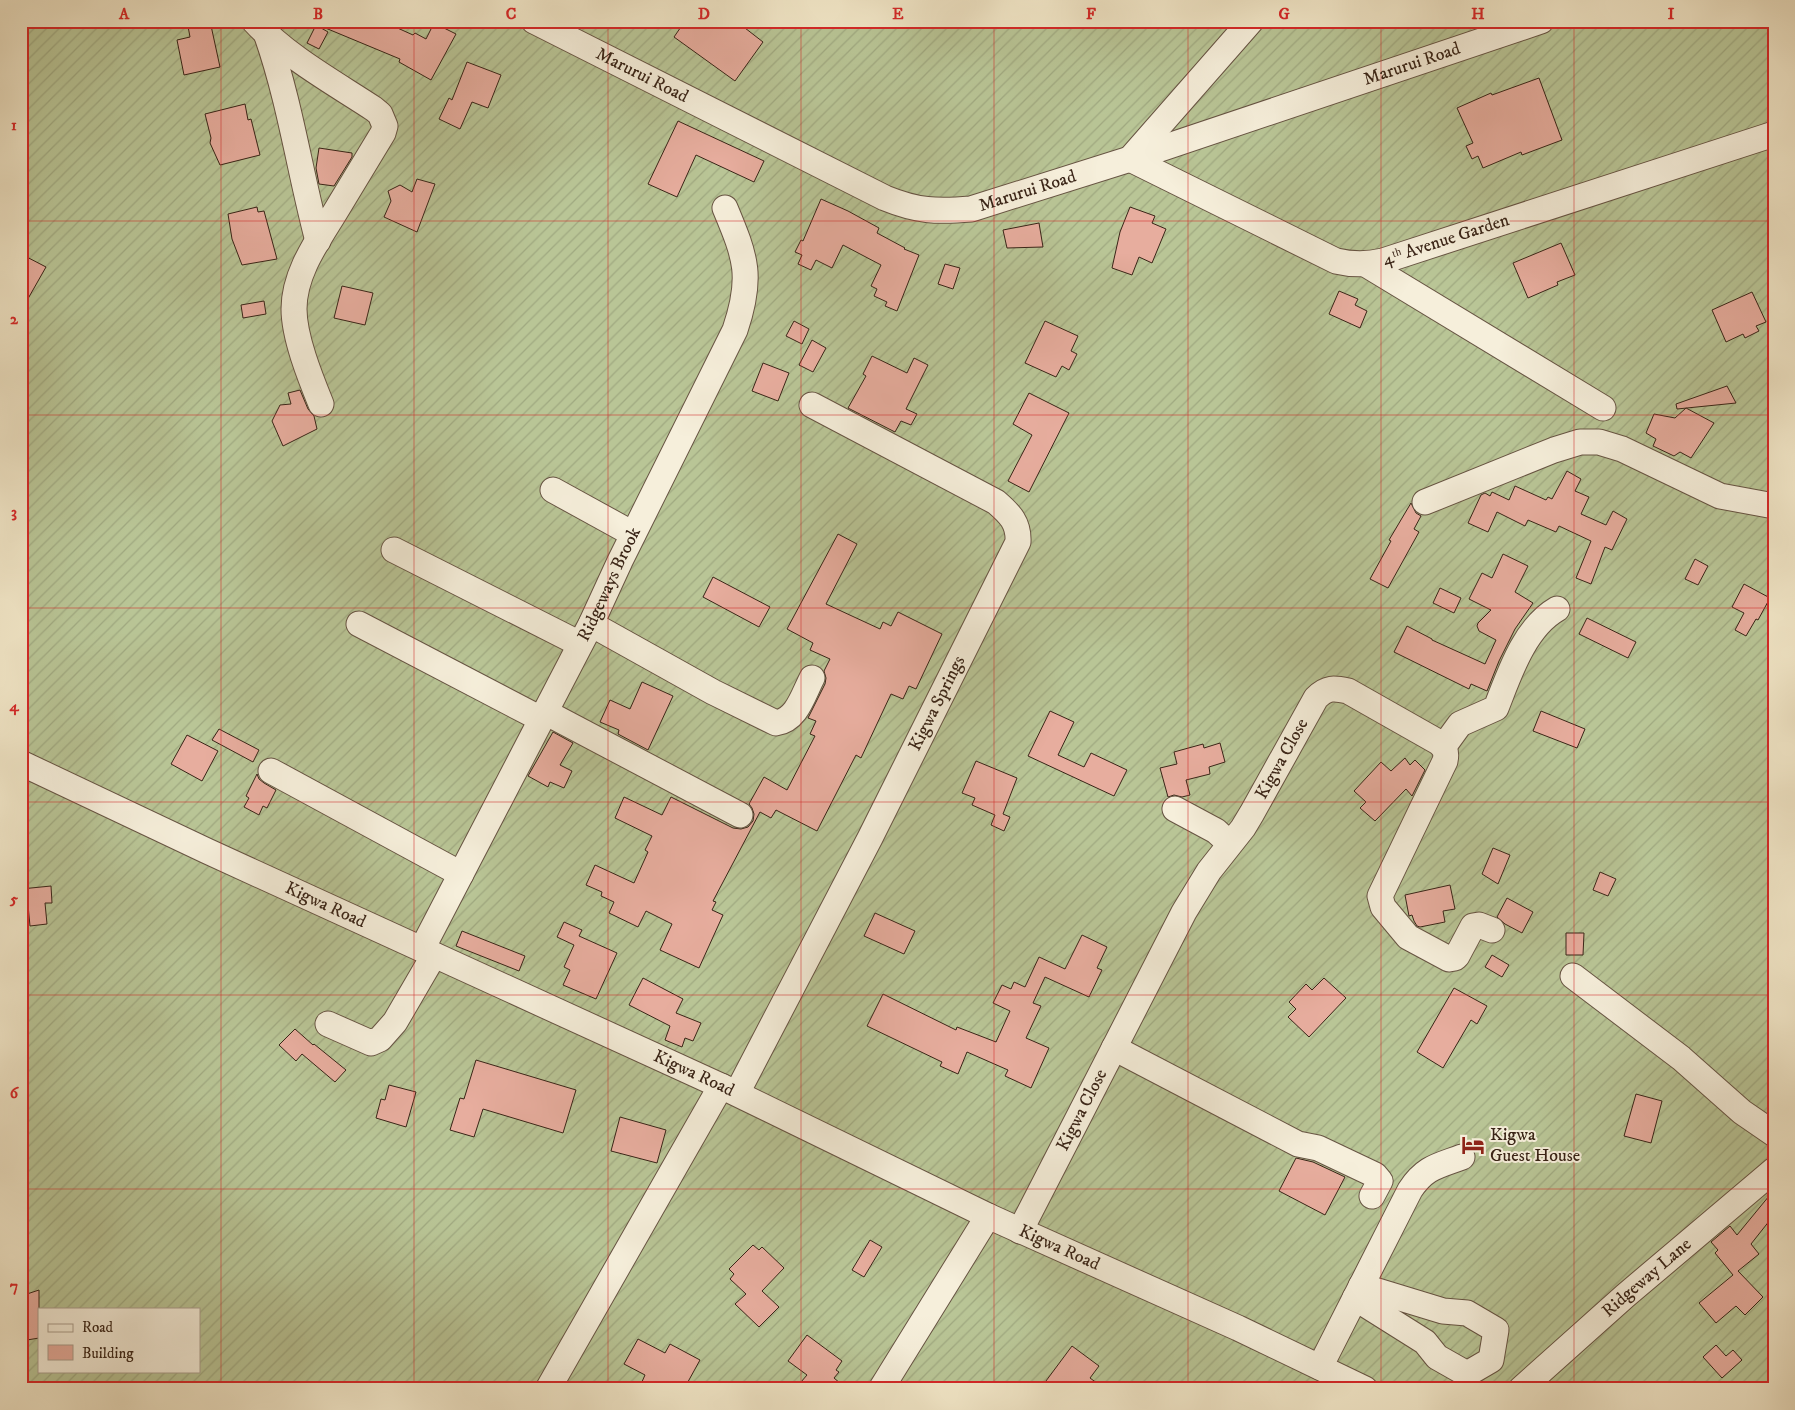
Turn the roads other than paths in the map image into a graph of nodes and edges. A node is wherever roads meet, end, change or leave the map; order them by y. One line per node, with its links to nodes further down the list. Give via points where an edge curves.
1 (534, 21): 6 (street, Marurui Road, via 902,205 924,210 971,209)
2 (1251, 21): 6 (street)
3 (1541, 21): 6 (street, Marurui Road)
4 (260, 28): 8 (street, via 279,70); 8 (street, via 374,109 384,121 382,134)
5 (1774, 134): 9 (street, 4ᵗʰ Avenue Garden)
6 (1130, 159): 9 (street, 4ᵗʰ Avenue Garden, via 1336,261)
7 (725, 208): 16 (street, Ridgeways Brook, via 744,261 745,294 740,315)
8 (318, 241): 10 (street, via 300,278 294,308 308,374)
9 (1367, 265): 12 (street)
10 (321, 404)
11 (812, 405): 35 (street, Kigwa Springs, via 996,502 1016,524 1018,542 870,838)
12 (1603, 408)
13 (553, 490): 16 (street)
14 (1425, 502): 15 (street, via 1554,450 1580,442 1599,442 1622,449 1720,496)
15 (1774, 506)
16 (633, 534): 20 (street, Ridgeways Brook)
17 (394, 550): 20 (street)
18 (1557, 609): 23 (street, via 1548,615 1515,658 1496,708 1460,724)
19 (359, 624): 22 (street)
20 (585, 634): 21 (street, via 776,723 792,716); 22 (street, Ridgeways Brook)
21 (812, 678)
22 (543, 716): 27 (street); 29 (street, Ridgeways Brook)
23 (1444, 746): 28 (street, Kigwa Close, via 1348,691 1322,691 1243,828); 30 (street, via 1445,761 1380,896 1380,902 1408,937 1449,959 1455,958 1473,926)
24 (21, 763): 31 (street, Kigwa Road)
25 (271, 771): 29 (street)
26 (1175, 810): 28 (street, via 1216,831)
27 (740, 815)
28 (1229, 843): 34 (street, Kigwa Close, via 1184,912)
29 (461, 874): 31 (street, Ridgeways Brook)
30 (1492, 930)
31 (428, 952): 33 (street, Ridgeways Brook, via 395,1022 380,1039 371,1042); 35 (street, Kigwa Road)
32 (1573, 976): 36 (street)
33 (328, 1024)
34 (1114, 1048): 39 (street, via 1298,1144 1318,1148 1375,1175 1380,1181); 41 (street, Kigwa Close)
35 (729, 1090): 40 (street, Kigwa Road); 44 (street, Kigwa Springs)
36 (1774, 1134)
37 (1462, 1157): 42 (street, via 1429,1169 1419,1177)
38 (1774, 1170): 47 (street, Ridgeway Lane, via 1624,1296)
39 (1372, 1196)
40 (988, 1216): 41 (street, Kigwa Road); 45 (street)
41 (1020, 1231): 43 (street, Kigwa Road)
42 (1358, 1292): 42 (street, via 1443,1311 1467,1313 1496,1330 1491,1360 1467,1374 1437,1357 1425,1342); 43 (street)
43 (1320, 1367): 46 (street, Kigwa Road)
44 (548, 1389)
45 (881, 1389)
46 (1365, 1389)
47 (1522, 1389)

